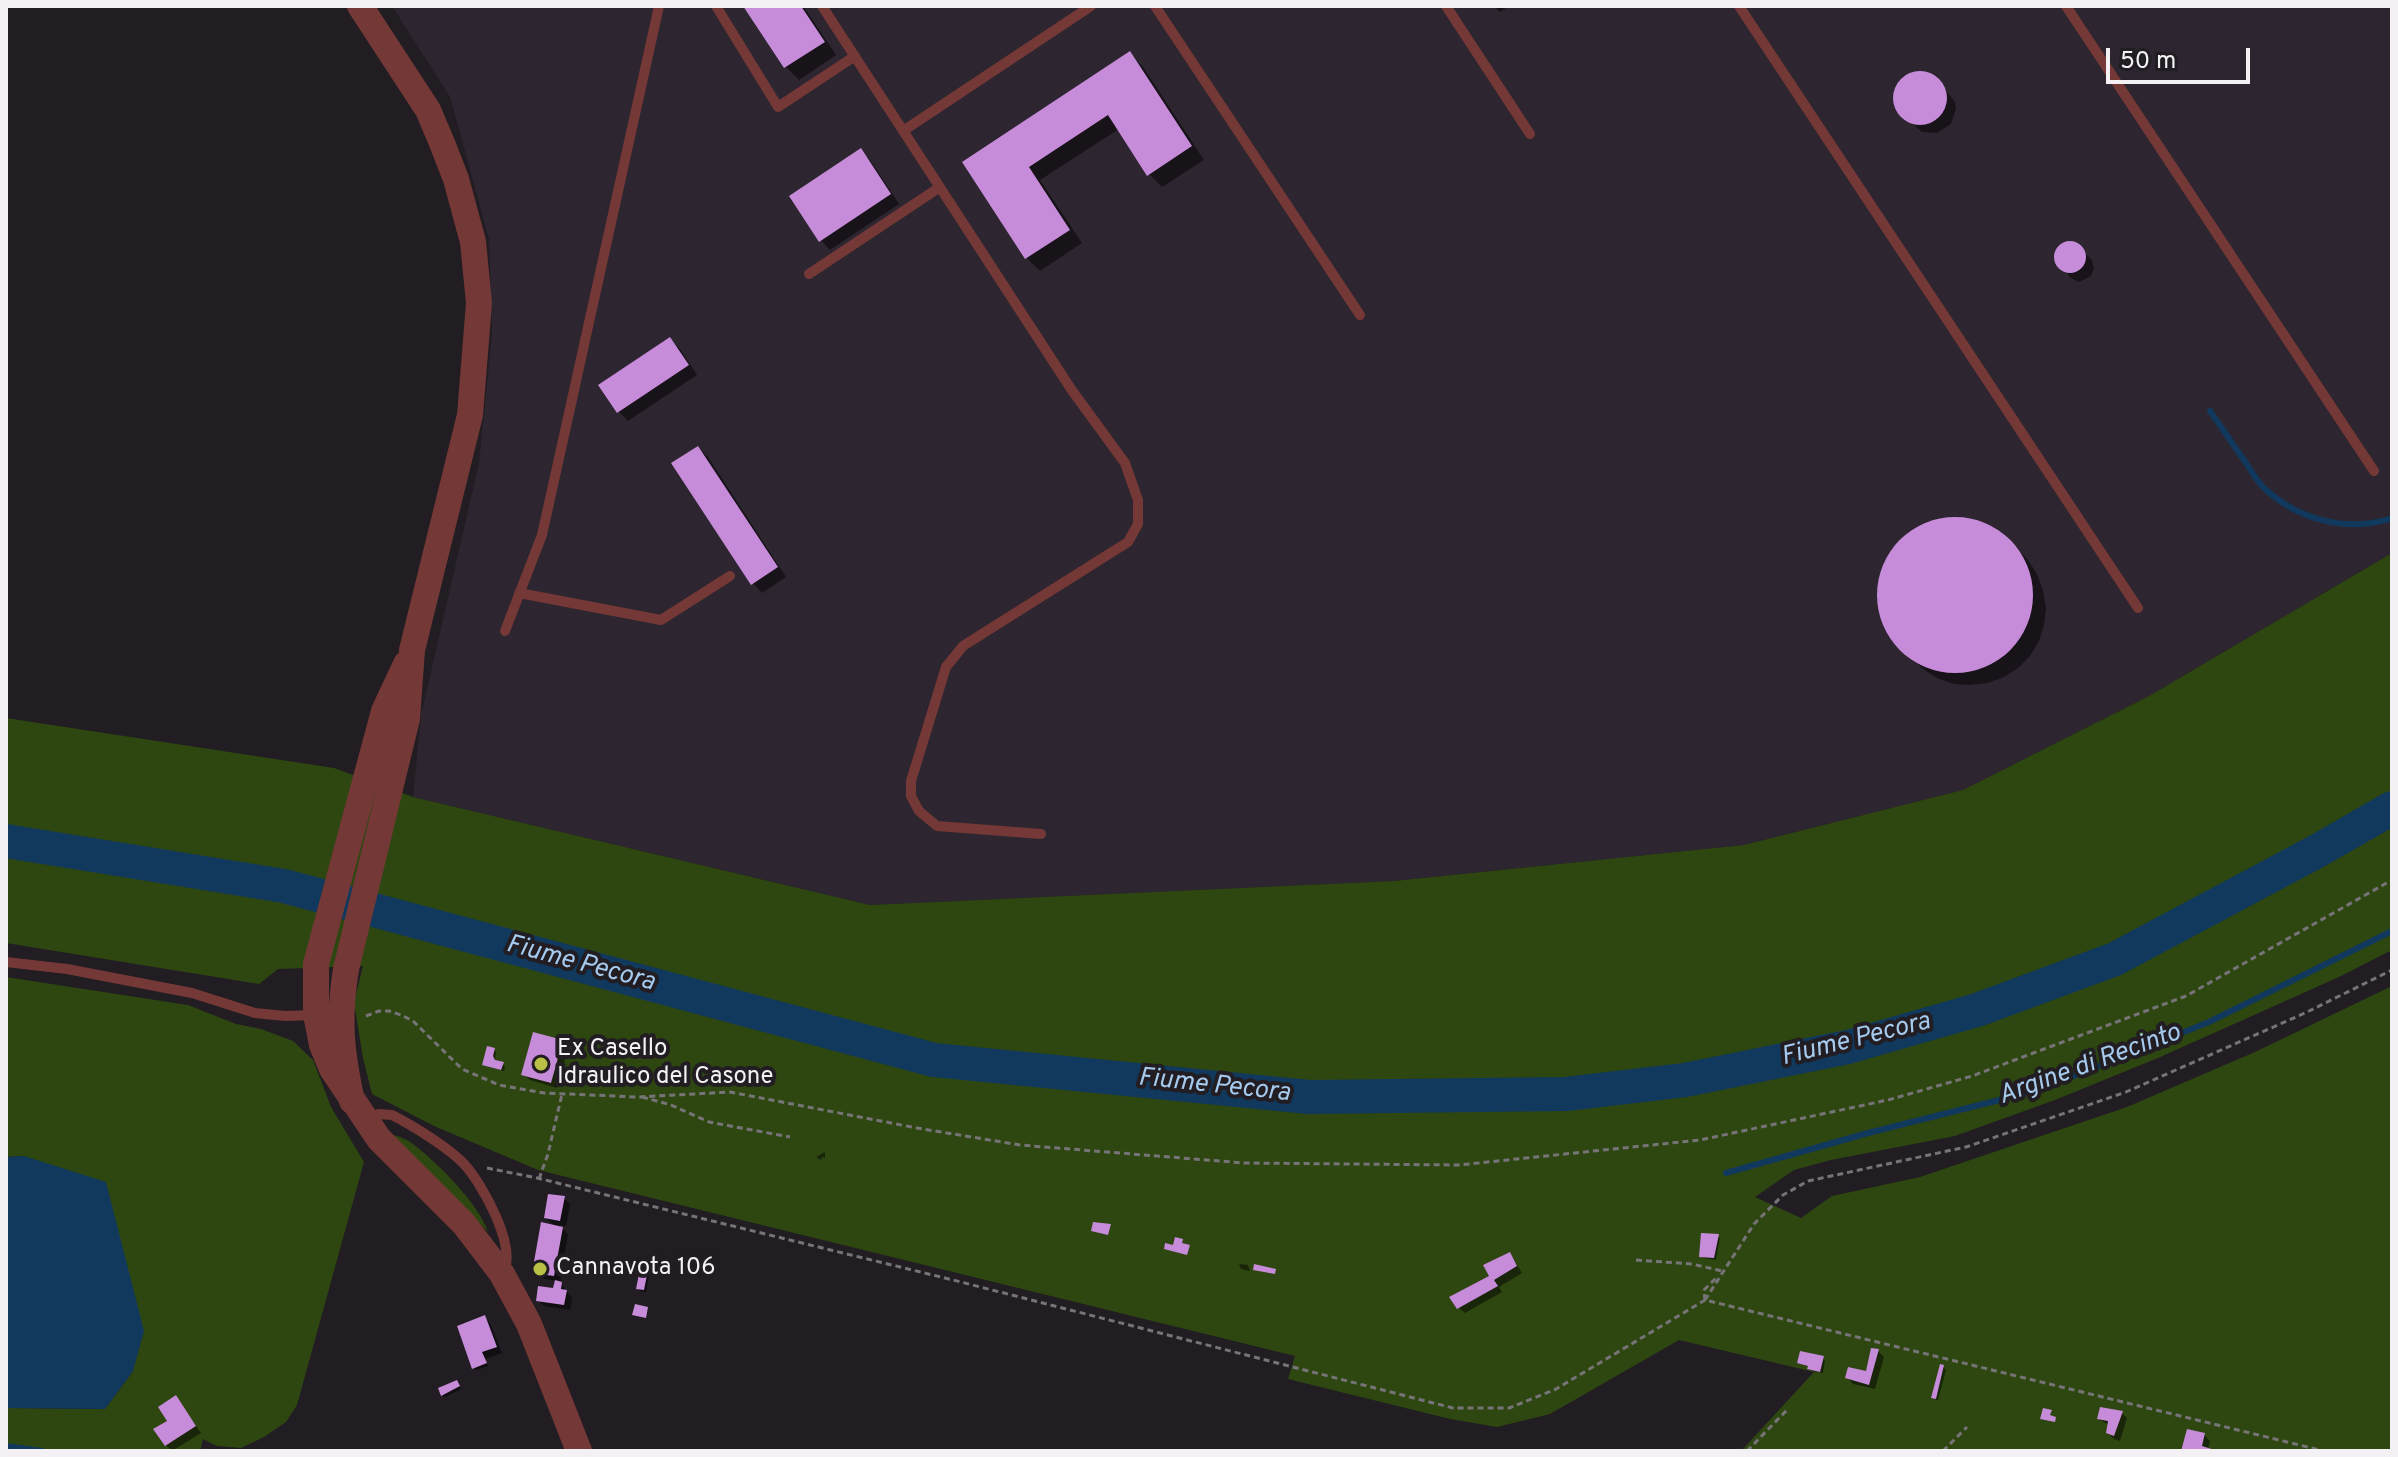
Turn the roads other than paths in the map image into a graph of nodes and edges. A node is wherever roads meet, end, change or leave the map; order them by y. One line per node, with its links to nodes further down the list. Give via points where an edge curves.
1 (659, 6): 18 (lane, via 542,535)
2 (716, 6): 10 (lane, via 778,107)
3 (822, 6): 10 (lane)
4 (1091, 6): 11 (lane)
5 (1155, 6): 15 (lane)
6 (1446, 6): 12 (lane)
7 (1739, 6): 19 (lane)
8 (2066, 6): 16 (lane)
9 (362, 7): 21 (street, via 428,110 442,143 473,242 479,303 470,415)
10 (855, 56): 11 (lane)
11 (903, 131): 13 (lane)
12 (1530, 134)
13 (940, 187): 14 (lane); 22 (lane, via 1125,463 1138,500 1138,524 1128,542 963,646 946,667 911,781 919,811 937,826)
14 (809, 274)
15 (1360, 315)
16 (2374, 471)
17 (730, 576): 18 (lane, via 661,620)
18 (519, 593): 20 (lane)
19 (2138, 608)
20 (505, 631)
21 (412, 650): 24 (street, via 407,719 346,969); 24 (street, via 384,711 316,964)
22 (1041, 834)
23 (6, 962): 24 (lane, via 192,993 255,1013)
24 (339, 1018): 25 (street, via 344,1064)
25 (359, 1111): 26 (street, via 397,1159 464,1224); 26 (lane, via 392,1115 463,1162 505,1242 508,1265)
26 (502, 1274): 27 (street, via 529,1324)
27 (579, 1451)

